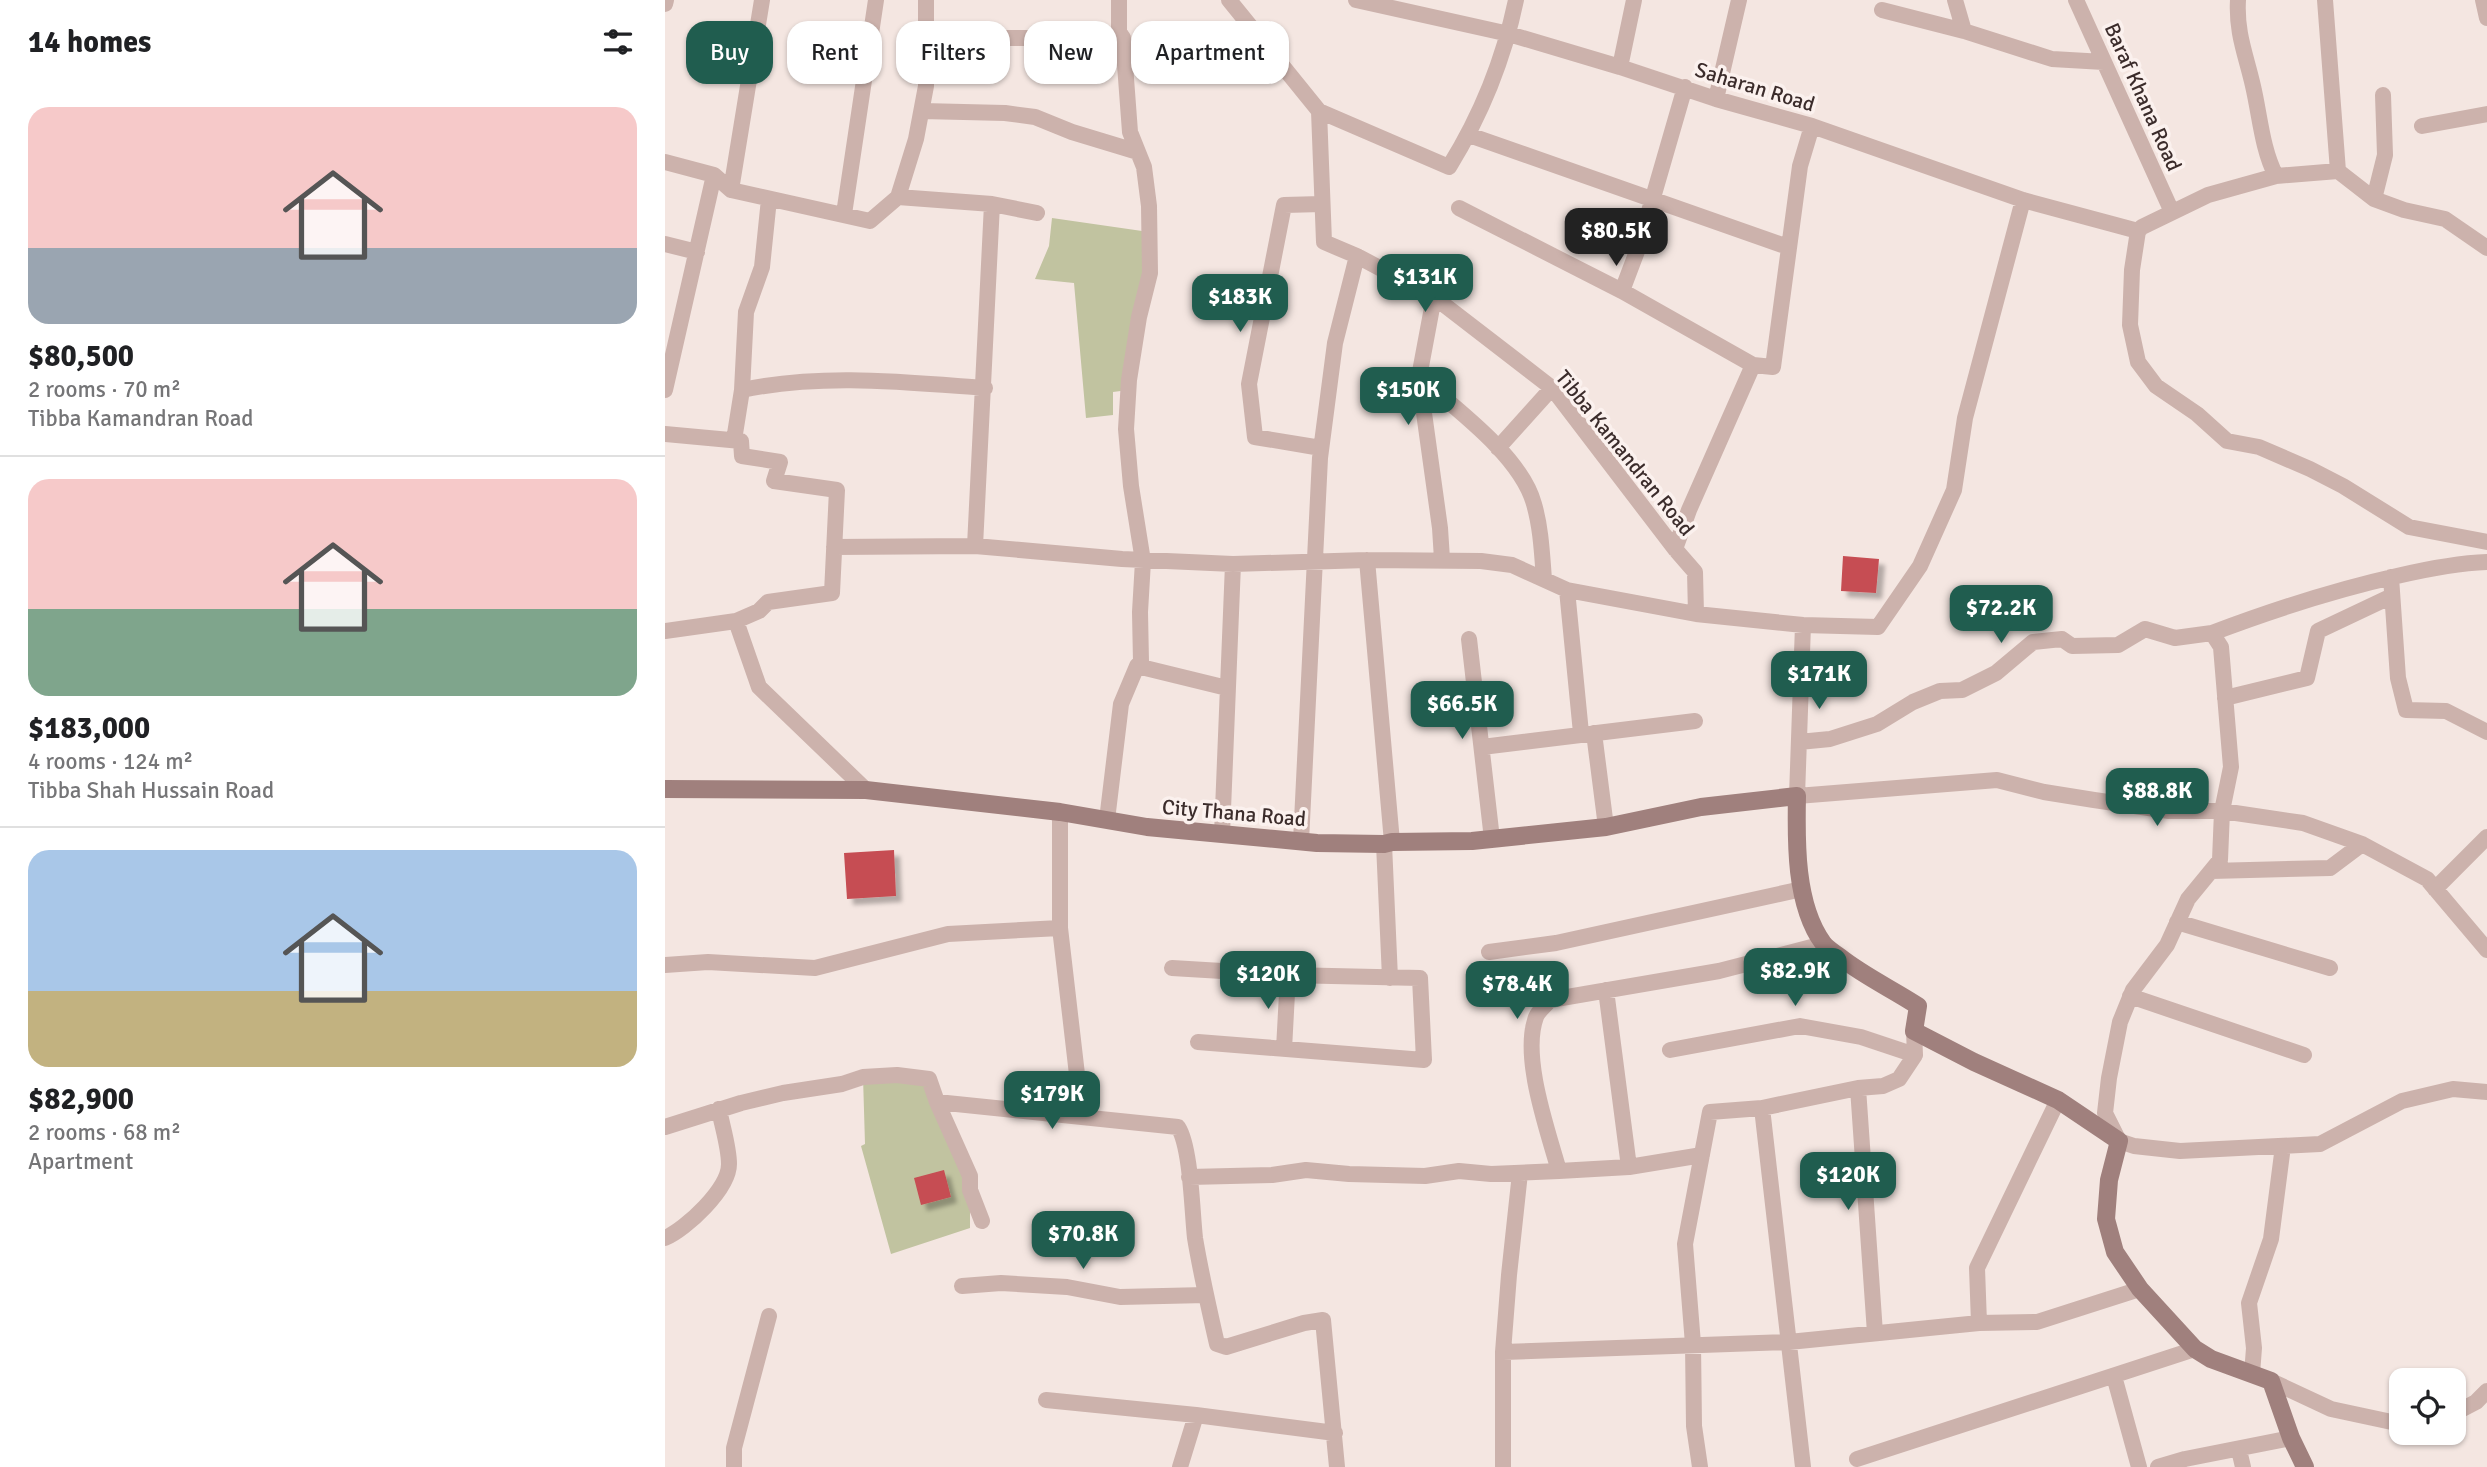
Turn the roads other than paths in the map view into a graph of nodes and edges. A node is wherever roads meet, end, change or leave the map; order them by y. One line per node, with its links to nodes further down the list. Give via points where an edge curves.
1 (762, 0): 39 (street)
2 (876, 0): 50 (street)
3 (926, 0): 17 (street)
4 (1119, 0): 21 (street)
5 (1229, 0): 29 (street)
6 (1356, 0): 19 (street, Saharan Road)
7 (1516, 0): 19 (street)
8 (1634, 0): 23 (street)
9 (1739, 0): 27 (street)
10 (1955, 0): 18 (street)
11 (2076, 0): 22 (street, Baraf Khana Road)
12 (2238, 0): 38 (street, via 2237,25 2269,163)
13 (2325, 0): 36 (street)
14 (2483, 0): 16 (street)
15 (1882, 10): 18 (street)
16 (2487, 18)
17 (926, 21)
18 (1964, 31): 22 (street, via 2052,59)
19 (1509, 34): 23 (street, Saharan Road); 33 (street)
20 (1010, 38): 21 (street)
21 (1123, 38): 34 (street, via 1130,132)
22 (2104, 62): 48 (street, Baraf Khana Road)
23 (1620, 67): 25 (street, Saharan Road)
24 (926, 84): 28 (street)
25 (1685, 87): 27 (street, Saharan Road); 42 (street)
26 (2383, 95): 43 (street, via 2385,155)
27 (1716, 99): 31 (street, Saharan Road)
28 (922, 111): 34 (street, via 1035,117); 40 (street)
29 (1319, 111): 33 (street, via 1449,167); 46 (street, Tibba Kamandran Road)
30 (2487, 114): 32 (street)
31 (1812, 126): 44 (street, Saharan Road); 53 (street, via 1800,166)
32 (2422, 126)
33 (1469, 135): 42 (street)
34 (1138, 152): 75 (street, via 1149,206 1150,273 1129,380 1126,429)
35 (665, 162): 37 (street)
36 (2338, 171): 38 (street); 43 (street)
37 (713, 175): 39 (street); 55 (street)
38 (2277, 176): 48 (street, via 2208,195)
39 (731, 190): 41 (street)
40 (898, 197): 45 (street); 50 (street, via 870,220)
41 (769, 199): 50 (street); 64 (street, via 762,267 746,312)
42 (1652, 199): 53 (street); 57 (street)
43 (2374, 199): 54 (street, via 2445,219)
44 (2023, 200): 51 (street, Saharan Road); 85 (street, via 1965,418 1954,490 1920,566 1878,627)
45 (992, 204): 49 (street); 61 (street)
46 (1322, 204): 56 (street, Tibba Kamandran Road, via 1324,242); 67 (street, via 1284,205 1249,383 1255,437)
47 (1459, 208): 57 (street)
48 (2172, 212): 51 (street)
49 (1037, 213)
50 (844, 214)
51 (2138, 231): 69 (street, via 2130,325 2138,362 2156,386 2227,441 2259,447 2309,469 2409,527)
52 (665, 244): 55 (street)
53 (1788, 247): 59 (street, via 1773,367)
54 (2487, 248)
55 (697, 252): 63 (street)
56 (1357, 256): 58 (street, Tibba Kamandran Road); 67 (street, via 1335,343)
57 (1622, 291): 59 (street)
58 (1434, 298): 60 (street); 62 (street, Tibba Kamandran Road)
59 (1753, 365): 72 (street)
60 (1419, 377): 68 (street); 74 (street)
61 (985, 388): 64 (street, via 820,381); 70 (street)
62 (1552, 388): 68 (street); 72 (street, Tibba Kamandran Road)
63 (665, 390)
64 (742, 390): 66 (street)
65 (665, 434): 66 (street)
66 (734, 440): 71 (street, via 741,441 742,456 780,462 774,481 837,489)
67 (1321, 448): 76 (street)
68 (1498, 449): 80 (street, via 1518,471 1534,501)
69 (2487, 542)
70 (975, 546): 71 (street); 75 (street)
71 (834, 547): 84 (street, via 832,593 768,602)
72 (1675, 549): 83 (street, Tibba Kamandran Road, via 1695,572)
73 (1367, 559): 74 (street); 76 (street); 108 (street)
74 (1442, 559): 80 (street, via 1512,565)
75 (1143, 561): 78 (street); 89 (street, via 1141,662)
76 (1313, 561): 78 (street); 107 (street)
77 (2487, 562): 79 (street, via 2456,563)
78 (1233, 564): 90 (street)
79 (2392, 577): 82 (street); 87 (street, via 2264,613)
80 (1544, 579): 81 (street)
81 (1567, 590): 83 (street); 94 (street)
82 (2392, 596): 91 (street, via 2318,631 2307,678); 93 (street, via 2398,678 2406,710 2446,711)
83 (1696, 614): 85 (street)
84 (736, 621): 86 (street); 98 (street, via 759,687)
85 (1803, 625): 95 (street)
86 (665, 631)
87 (2212, 633): 91 (street, via 2221,647); 95 (street, via 2175,638 2145,629 2118,645 2072,646 2062,639 2032,642 1996,673 1962,690 1940,691 1877,724 1830,739)
88 (1469, 639): 96 (street)
89 (1137, 666): 90 (street); 102 (street, via 1121,704)
90 (1227, 688): 104 (street)
91 (2225, 698): 101 (street, via 2231,766)
92 (1695, 721): 94 (street)
93 (2487, 732)
94 (1588, 733): 96 (street); 103 (street)
95 (1799, 742): 99 (street)
96 (1482, 747): 106 (street)
97 (665, 789): 98 (street, City Thana Road)
98 (866, 790): 100 (street, City Thana Road)
99 (1797, 796): 101 (street, via 1997,780 2169,811); 103 (street, City Thana Road, via 1701,807); 111 (street)
100 (1060, 811): 102 (street, City Thana Road); 114 (street)
101 (2222, 811): 109 (street, via 2303,823); 110 (street, via 2220,860)
102 (1107, 820): 104 (street, City Thana Road)
103 (1606, 827): 106 (street, City Thana Road)
104 (1222, 834): 107 (street, City Thana Road)
105 (2487, 836): 112 (street)
106 (1492, 839): 108 (street, City Thana Road)
107 (1301, 841): 108 (street, City Thana Road)
108 (1388, 843): 122 (street)
109 (2362, 844): 110 (street, via 2330,868); 112 (street, via 2427,879)
110 (2211, 871): 113 (street, via 2188,899)
111 (1803, 889): 115 (street); 117 (street, via 1556,943)
112 (2435, 889): 116 (street)
113 (2177, 922): 120 (street); 124 (street, via 2167,945)
114 (1060, 928): 118 (street, via 948,934 815,968 708,962); 137 (street, via 1078,1083)
115 (1823, 944): 123 (street, via 1719,971); 125 (street, via 1859,972 1918,1006)
116 (2487, 950)
117 (1489, 952)
118 (665, 965)
119 (1173, 968): 121 (street)
120 (2330, 968)
121 (1288, 975): 122 (street); 127 (street)
122 (1390, 978): 127 (street, via 1420,978 1424,1060)
123 (1606, 990): 142 (street); 143 (street, via 1550,1000 1537,1015 1534,1069)
124 (2130, 996): 130 (street); 139 (street, via 2120,1022 2105,1113)
125 (1914, 1031): 129 (street); 133 (street)
126 (1198, 1042): 127 (street)
127 (1284, 1049)
128 (1670, 1050): 129 (street, via 1800,1026 1861,1037)
129 (1915, 1055): 131 (street, via 1899,1079)
130 (2304, 1055)
131 (1858, 1088): 135 (street); 153 (street)
132 (2487, 1092): 140 (street, via 2453,1089 2402,1101 2321,1144)
133 (2058, 1100): 139 (street); 152 (street, via 1977,1268)
134 (937, 1102): 136 (street, via 929,1079 897,1075 863,1077); 137 (street); 146 (street, via 970,1176 970,1190)
135 (1762, 1108): 141 (street, via 1710,1112); 154 (street)
136 (719, 1109): 138 (street); 147 (street, via 729,1166 717,1194)
137 (1074, 1114): 145 (street, via 1178,1127)
138 (665, 1127)
139 (2119, 1141): 140 (street, via 2180,1151); 149 (street, via 2106,1219 2116,1252)
140 (2283, 1146): 158 (street, via 2271,1238 2249,1303)
141 (1702, 1155): 142 (street); 155 (street, via 1685,1244)
142 (1629, 1167): 143 (street)
143 (1559, 1171): 144 (street)
144 (1520, 1173): 145 (street, via 1459,1171 1425,1176 1306,1170); 157 (street)
145 (1189, 1177): 150 (street)
146 (982, 1221)
147 (665, 1238)
148 (962, 1286): 150 (street, via 1067,1287 1120,1297)
149 (2140, 1289): 152 (street, via 2037,1322); 156 (street)
150 (1206, 1295): 166 (street, via 1220,1347 1323,1320)
151 (769, 1316): 171 (street, via 734,1448)
152 (1979, 1323): 153 (street)
153 (1875, 1333): 154 (street)
154 (1789, 1342): 155 (street); 176 (street)
155 (1693, 1344): 157 (street); 175 (street, via 1694,1426)
156 (2195, 1349): 158 (street); 159 (street)
157 (1503, 1352): 174 (street)
158 (2252, 1374): 160 (street)
159 (2114, 1376): 169 (street); 177 (street)
160 (2271, 1381): 165 (street, via 2331,1409); 167 (street)
161 (2487, 1391): 163 (street)
162 (1046, 1401): 164 (street)
163 (2466, 1407)
164 (1196, 1415): 166 (street); 172 (street)
165 (2389, 1421)
166 (1335, 1433): 173 (street)
167 (2291, 1438): 168 (street); 179 (street)
168 (2239, 1450): 170 (street); 178 (street)
169 (1857, 1459)
170 (2164, 1466)
171 (734, 1467)
172 (1180, 1467)
173 (1337, 1467)
174 (1503, 1467)
175 (1700, 1467)
176 (1803, 1467)
177 (2139, 1467)
178 (2243, 1467)
179 (2305, 1467)

